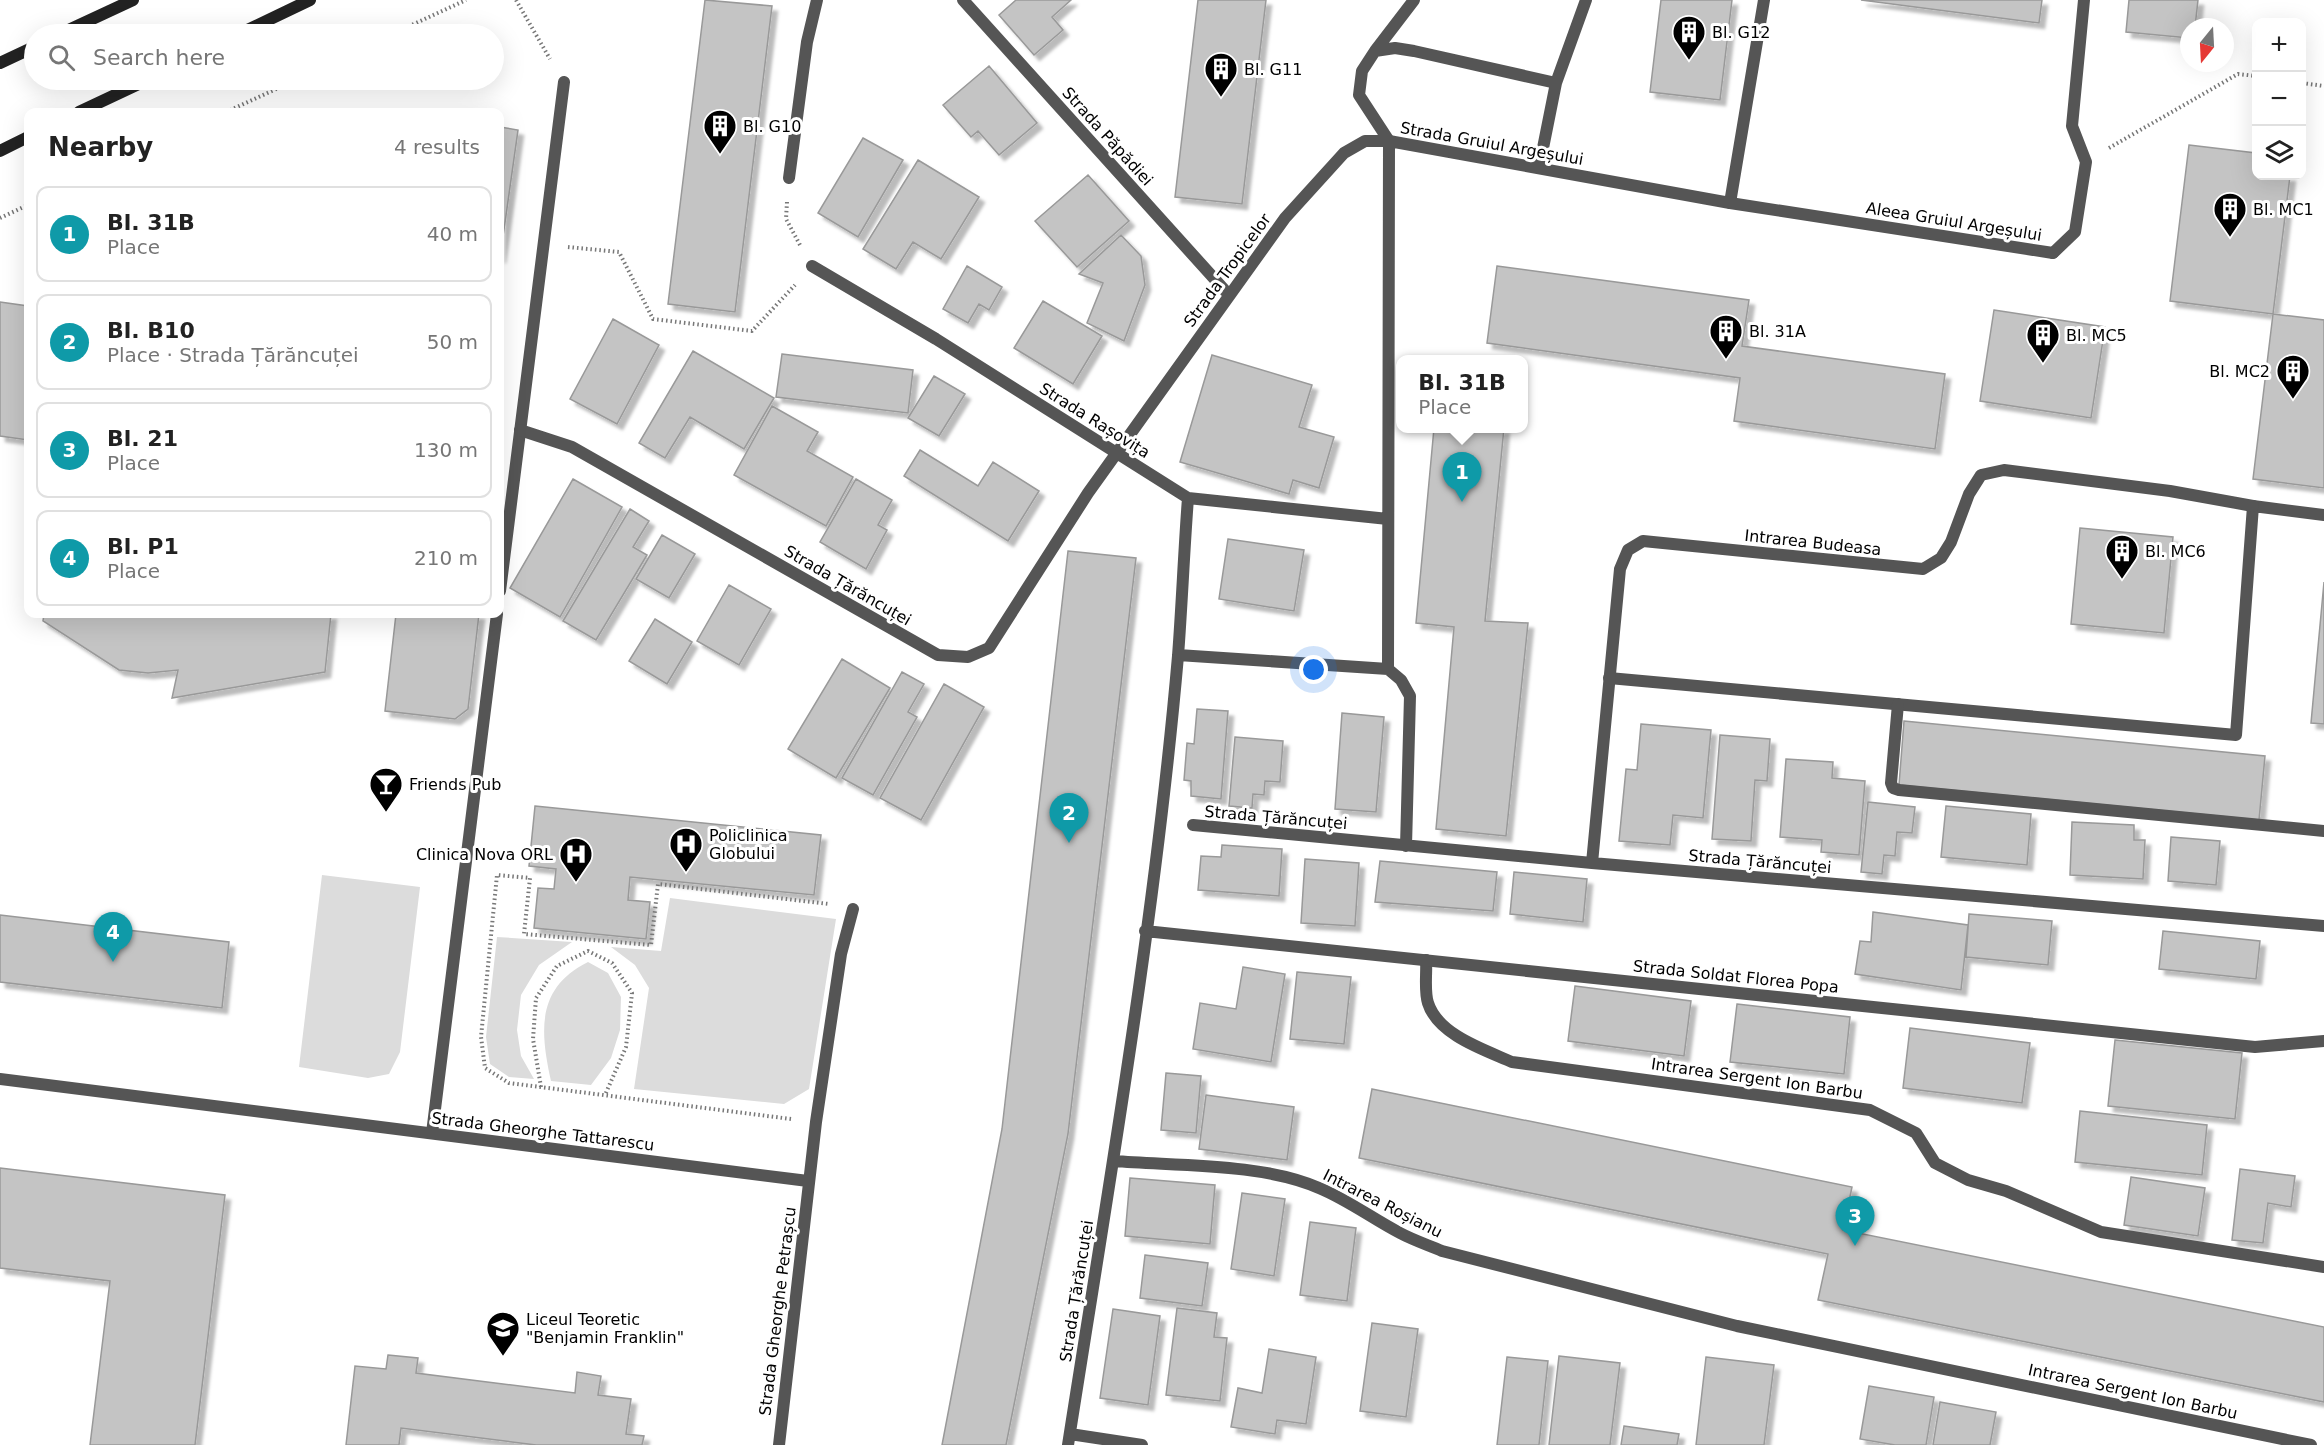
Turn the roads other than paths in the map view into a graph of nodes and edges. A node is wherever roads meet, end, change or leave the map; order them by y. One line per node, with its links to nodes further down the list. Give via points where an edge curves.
1 (133, 0): 9 (main road)
2 (310, 0): 10 (main road)
3 (817, 0): 22 (street, via 807,42)
4 (963, 0): 25 (street, Strada Păpădiei)
5 (1414, 0): 11 (street)
6 (1586, 0): 15 (street)
7 (1764, 0): 23 (street)
8 (2084, 0): 23 (street, Aleea Gruiul Argeșului, via 2072,126 2086,162 2075,232 2053,253)
9 (81, 24)
10 (260, 24)
11 (1375, 51): 15 (street, via 1414,51); 19 (street, via 1362,71 1359,95)
12 (24, 52): 13 (main road)
13 (0, 63)
14 (564, 82): 26 (street)
15 (1556, 83): 21 (street)
16 (126, 90): 17 (main road)
17 (88, 108)
18 (24, 139): 20 (main road)
19 (1389, 141): 21 (street, Strada Gruiul Argeșului); 25 (street, Strada Tropicelor, via 1365,141 1344,153 1285,218); 31 (street, Strada Gruiul Argeșului)
20 (0, 151)
21 (1539, 168): 23 (street, Strada Gruiul Argeșului)
22 (789, 178)
23 (1730, 203)
24 (813, 266): 27 (street, Strada Rașovița)
25 (1229, 295): 27 (street, Strada Tropicelor)
26 (520, 430): 27 (street, Strada Țărăncuței, via 572,447 938,655 968,657 989,648); 32 (street)
27 (1117, 452): 28 (street, Strada Rașovița)
28 (1188, 498): 31 (street, Strada Rașovița); 34 (street, Strada Țărăncuței)
29 (2253, 506): 30 (street); 36 (street, Intrarea Budeasa, via 2004,470 1981,475 1969,494 1951,542 1941,558 1923,569 1643,541 1628,550 1620,569); 37 (street, via 2236,735)
30 (2324, 515)
31 (1388, 519): 35 (street, Strada Gruiul Argeșului)
32 (504, 559)
33 (496, 618): 48 (street)
34 (1178, 655): 35 (street); 44 (street, Strada Țărăncuței)
35 (1388, 669): 40 (street, via 1401,680 1410,696)
36 (1609, 678): 37 (street); 41 (street, Intrarea Budeasa)
37 (1898, 704): 39 (street, via 1891,783 1899,790)
38 (1193, 825): 40 (street, Strada Țărăncuței)
39 (2324, 831)
40 (1406, 846): 41 (street, Strada Țărăncuței)
41 (1592, 863): 43 (street, Strada Țărăncuței)
42 (853, 909): 50 (street, via 841,954)
43 (2324, 926)
44 (1145, 931): 45 (street, Strada Soldat Florea Popa); 49 (street, Strada Țărăncuței)
45 (1426, 960): 46 (street, Strada Soldat Florea Popa, via 2255,1047); 51 (street, Intrarea Sergent Ion Barbu, via 1428,1004 1444,1028 1512,1062 1870,1110 1916,1133 1935,1163 1968,1180 2006,1191 2101,1232)
46 (2324, 1041)
47 (0, 1079): 48 (street, Strada Gheorghe Tattarescu)
48 (432, 1133): 50 (street, Strada Gheorghe Tattarescu)
49 (1114, 1161): 52 (street, Intrarea Roșianu, via 1249,1170 1286,1177 1319,1187 1442,1251); 53 (street, Strada Țărăncuței)
50 (808, 1181): 54 (street, Strada Gheorghe Petrașcu)
51 (2324, 1267)
52 (1737, 1326): 56 (street, Intrarea Sergent Ion Barbu)
53 (1069, 1439): 55 (street)
54 (779, 1445)
55 (1142, 1445)
56 (2310, 1445)

